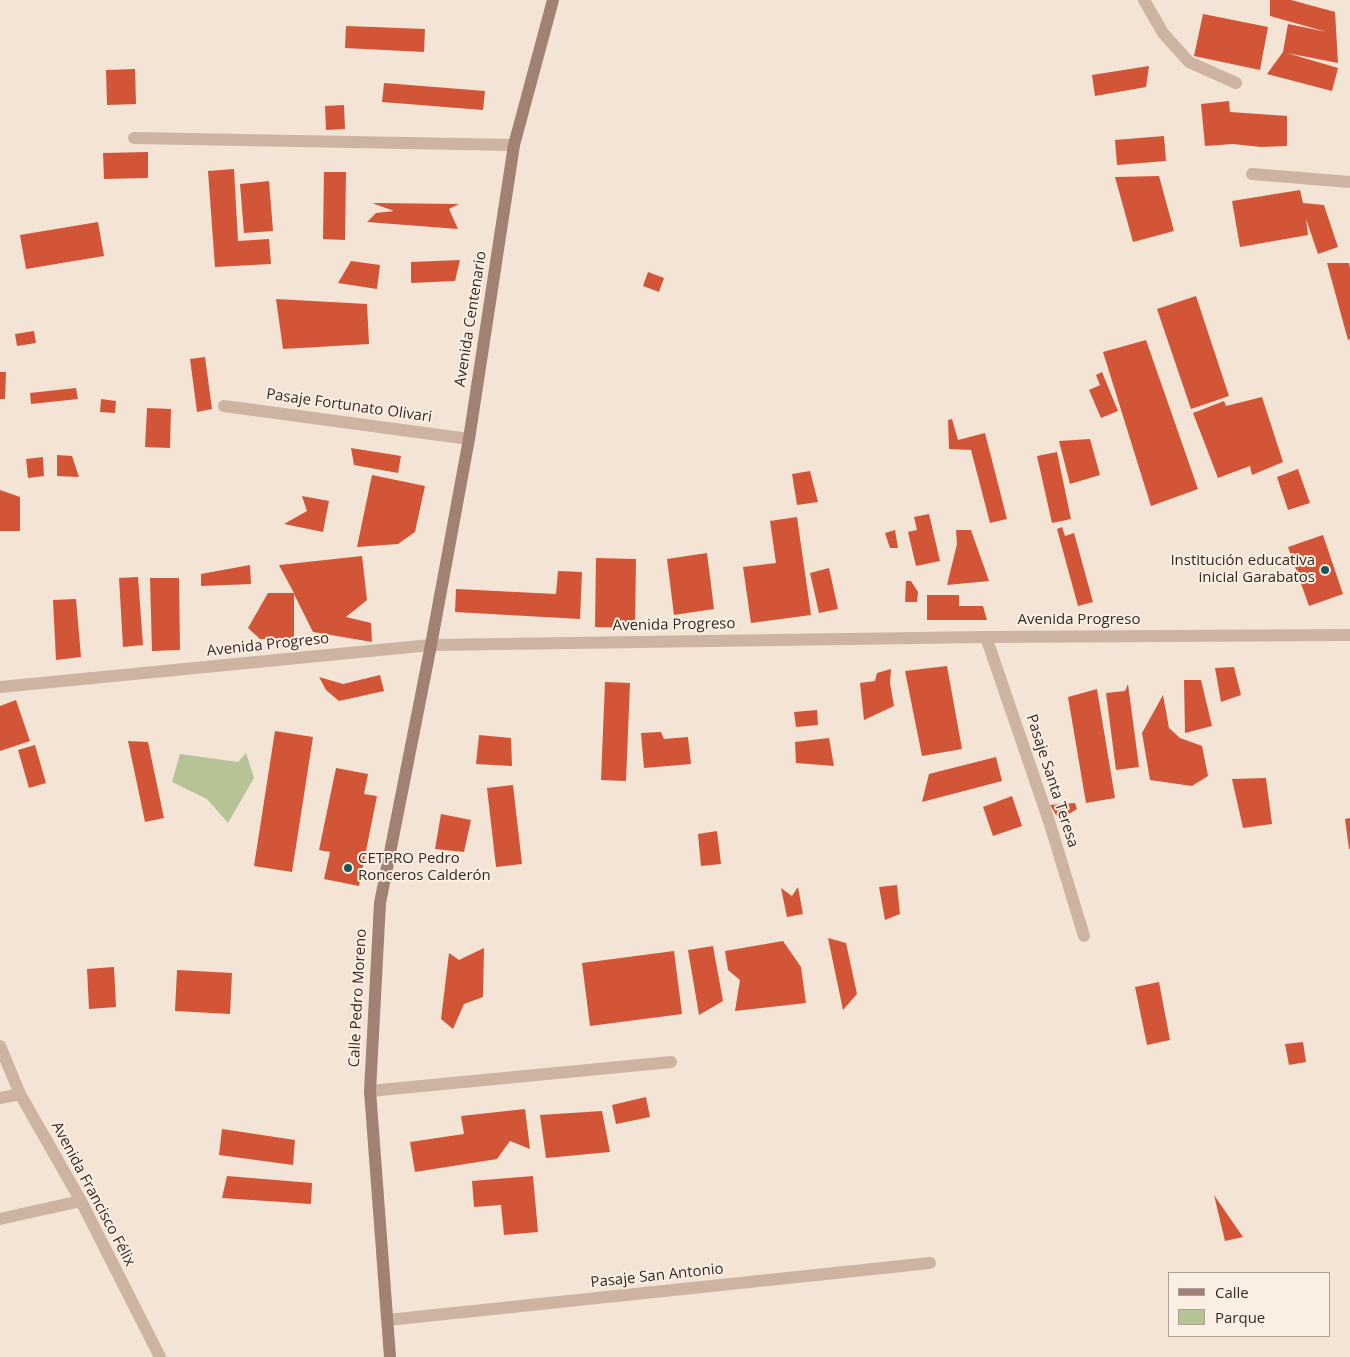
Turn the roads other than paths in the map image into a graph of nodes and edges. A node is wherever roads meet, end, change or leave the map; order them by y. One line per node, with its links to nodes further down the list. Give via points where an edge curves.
1 (553, 0): 5 (main road, Avenida Centenario)
2 (1144, 0): 3 (street, via 1163,33 1188,62)
3 (1236, 83)
4 (134, 138): 5 (street)
5 (514, 145): 9 (main road, Avenida Centenario)
6 (1252, 174): 7 (street)
7 (1350, 182)
8 (224, 406): 9 (street, Pasaje Fortunato Olivari)
9 (469, 439): 12 (main road, Avenida Centenario)
10 (1350, 635): 11 (street, Avenida Progreso)
11 (986, 637): 12 (street, Avenida Progreso); 14 (street, Pasaje Santa Teresa, via 1049,821)
12 (431, 645): 13 (street, Avenida Progreso); 17 (main road, Calle Pedro Moreno, via 380,903)
13 (0, 688)
14 (1084, 936)
15 (0, 1046): 18 (street, Avenida Francisco Félix)
16 (671, 1062): 17 (street)
17 (370, 1091): 23 (main road, Calle Pedro Moreno)
18 (20, 1094): 19 (street); 20 (street, Avenida Francisco Félix)
19 (0, 1098)
20 (81, 1200): 21 (street); 24 (street, Avenida Francisco Félix)
21 (0, 1219)
22 (930, 1263): 23 (street, Pasaje San Antonio)
23 (388, 1320): 25 (main road, Calle Pedro Moreno)
24 (160, 1357)
25 (390, 1357)

